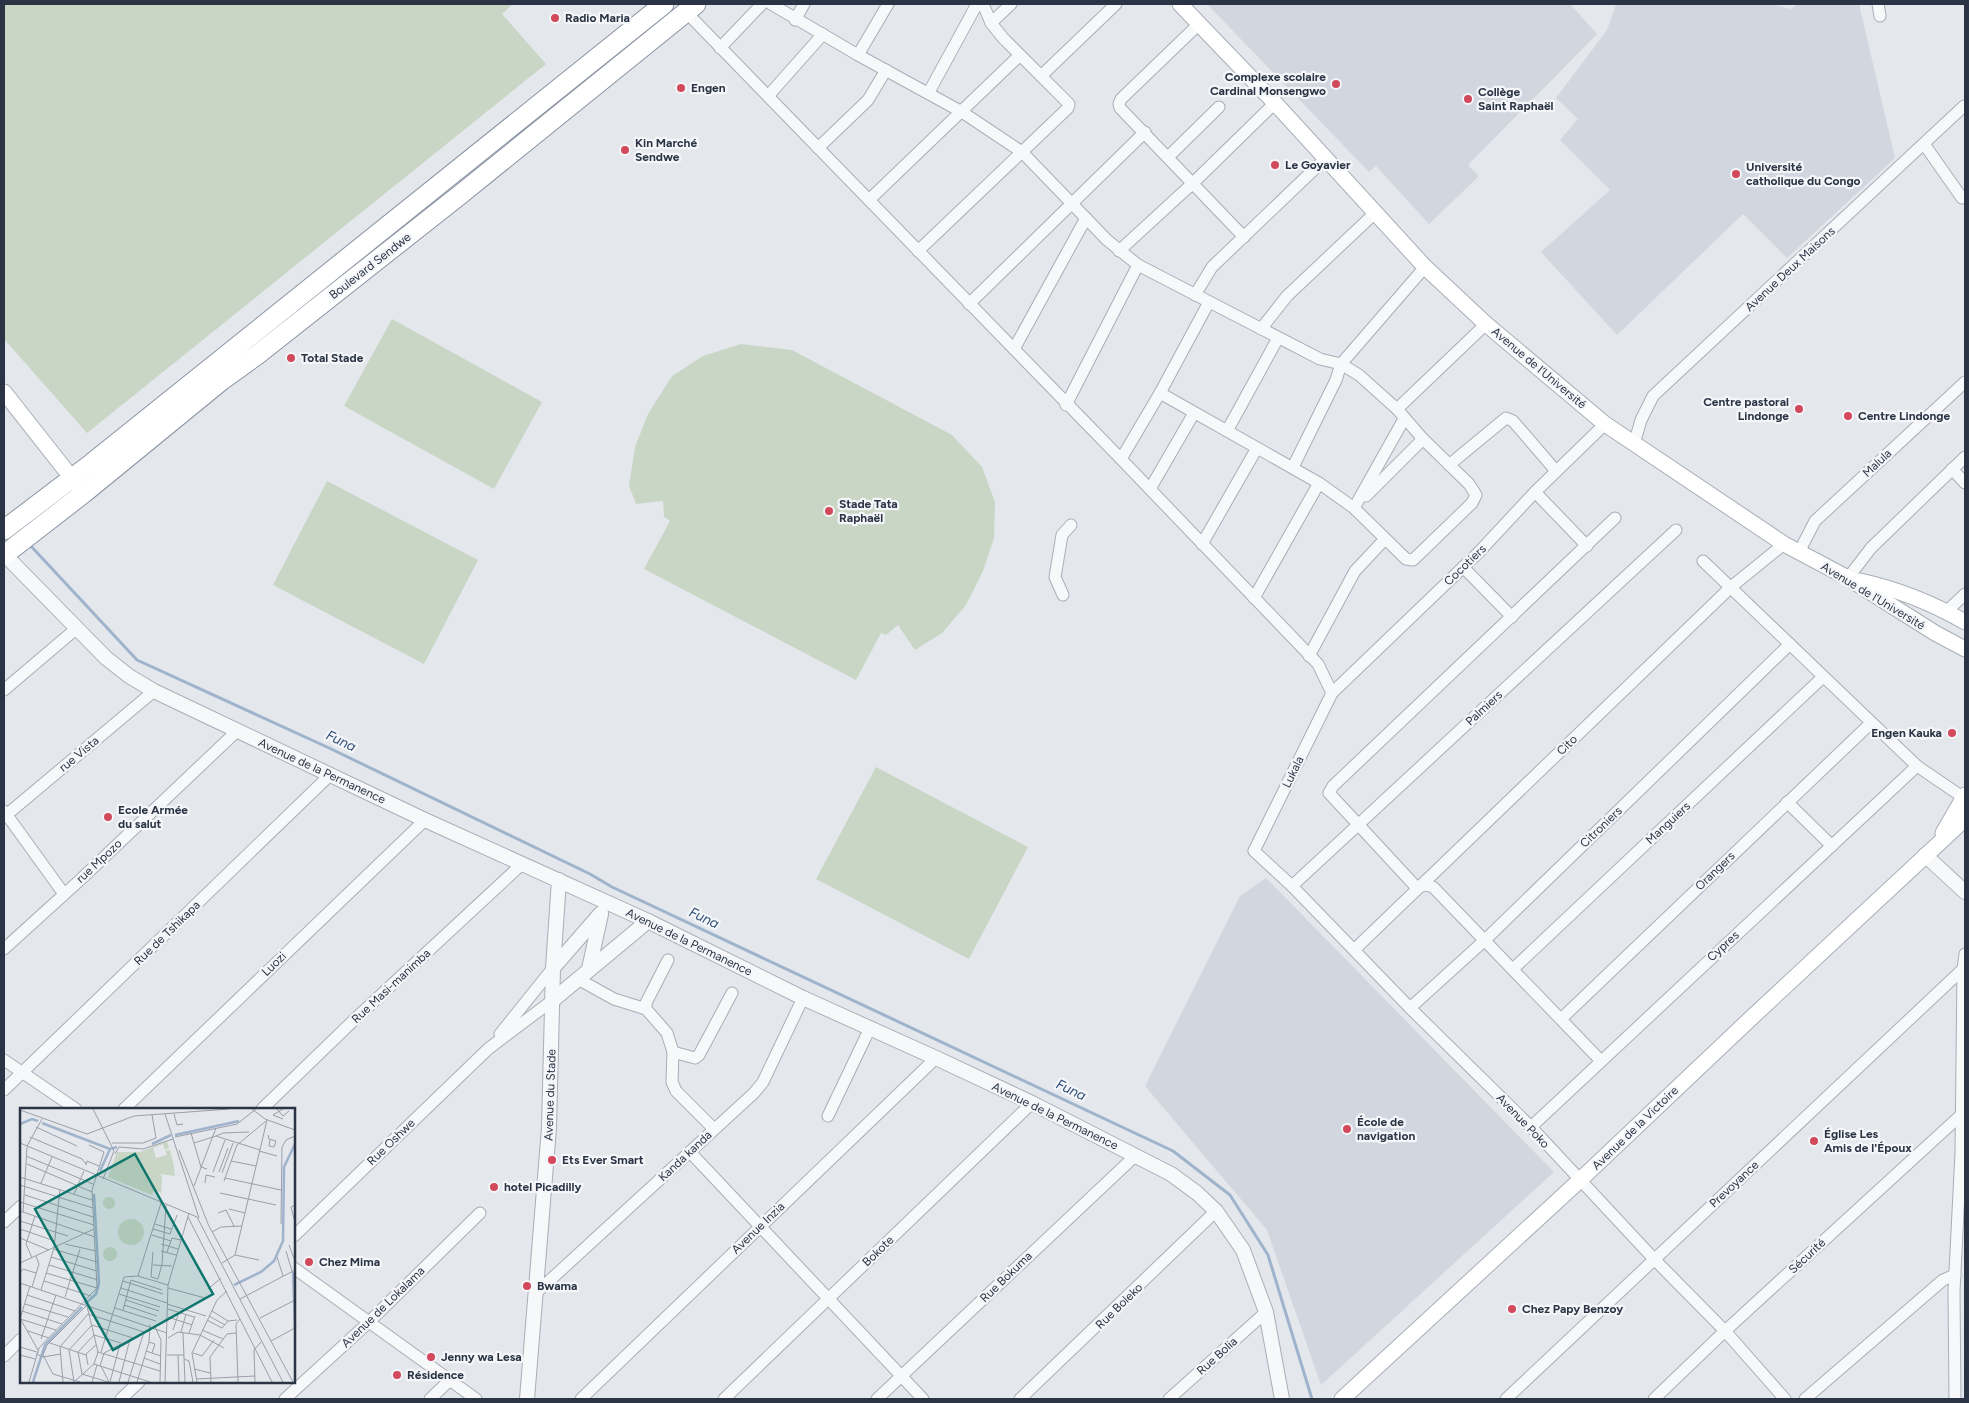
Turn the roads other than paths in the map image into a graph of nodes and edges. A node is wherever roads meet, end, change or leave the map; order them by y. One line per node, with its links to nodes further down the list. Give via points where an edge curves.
1 (664, 4): 72 (highway, Boulevard Sendwe)
2 (762, 4): 18 (street)
3 (771, 4): 14 (street)
4 (804, 4): 14 (street)
5 (888, 4): 19 (street)
6 (977, 4): 23 (street)
7 (983, 4): 15 (street)
8 (1010, 4): 15 (street)
9 (1116, 4): 22 (street)
10 (1180, 4): 16 (main road, Avenue de l’Université)
11 (1878, 4): 13 (street)
12 (691, 8): 18 (street); 77 (highway, Boulevard Sendwe)
13 (1880, 16)
14 (795, 20): 17 (street)
15 (991, 22): 20 (street)
16 (1199, 24): 25 (main road, Avenue de l’Université); 29 (street, via 1121,99 1120,108)
17 (822, 34): 19 (street); 24 (street)
18 (720, 48): 24 (street)
19 (858, 55): 21 (street)
20 (1020, 55): 22 (street); 28 (street)
21 (886, 70): 23 (street); 31 (street, via 868,100)
22 (1041, 76): 32 (street, via 1070,104)
23 (929, 92): 28 (street)
24 (769, 95): 31 (street)
25 (1275, 103): 34 (main road, Avenue de l’Université); 35 (street)
26 (1964, 106): 30 (street, Avenue Deux Maisons)
27 (1219, 107): 33 (street)
28 (962, 112): 32 (street); 37 (street)
29 (1145, 132): 33 (street); 38 (street)
30 (1924, 144): 36 (street); 64 (street, Avenue Deux Maisons, via 1653,396)
31 (818, 148): 37 (street)
32 (1022, 152): 38 (street); 42 (street)
33 (1168, 157): 35 (street)
34 (1326, 158): 39 (main road, Avenue de l’Université); 41 (street)
35 (1193, 184): 41 (street); 43 (street)
36 (1962, 198)
37 (869, 200): 42 (street)
38 (1072, 203): 40 (street); 48 (street)
39 (1376, 212): 45 (main road, Avenue de l’Université); 50 (street, via 1287,296)
40 (1086, 218): 43 (street); 52 (street)
41 (1244, 237): 46 (street, via 1212,267)
42 (918, 250): 48 (street)
43 (1119, 251): 44 (street)
44 (1138, 265): 46 (street); 57 (street)
45 (1425, 267): 49 (main road, Avenue de l’Université); 53 (street)
46 (1195, 295): 47 (street)
47 (1209, 302): 50 (street); 56 (street)
48 (969, 304): 52 (street)
49 (1486, 324): 58 (street); 61 (main road, Avenue de l’Université)
50 (1261, 329): 51 (street)
51 (1278, 338): 53 (street, via 1320,360); 62 (street)
52 (1014, 349): 57 (street)
53 (1341, 364): 58 (street, via 1358,374); 69 (street)
54 (1965, 382): 87 (street, Malula, via 1815,521)
55 (4, 392): 72 (main road)
56 (1160, 393): 59 (street); 67 (street)
57 (1066, 404): 67 (street)
58 (1397, 409): 60 (street)
59 (1194, 413): 62 (street); 75 (street)
60 (1404, 419): 63 (street); 78 (street)
61 (1600, 429): 64 (main road, Avenue de l’Université); 71 (street, Cocotiers)
62 (1226, 431): 65 (street)
63 (1423, 438): 68 (street); 78 (street)
64 (1634, 444): 85 (main road, Avenue de l’Université)
65 (1256, 448): 69 (street); 84 (street)
66 (1965, 457): 70 (street)
67 (1121, 459): 75 (street)
68 (1450, 465): 71 (street, via 1506,418 1513,421); 83 (street, via 1476,492 1472,503 1413,560 1406,559)
69 (1293, 467): 73 (street)
70 (1952, 469): 74 (street); 91 (street, via 1871,548)
71 (1556, 471): 76 (street, Cocotiers)
72 (72, 478): 77 (main road); 81 (highway, Boulevard Sendwe)
73 (1319, 483): 78 (street); 95 (street)
74 (1965, 483)
75 (1150, 489): 84 (street)
76 (1535, 492): 86 (street); 90 (street, Cocotiers)
77 (84, 493): 88 (highway, Boulevard Sendwe)
78 (1354, 508): 83 (street)
79 (1616, 518): 86 (street)
80 (1071, 525): 94 (street, via 1062,535 1055,577)
81 (4, 530)
82 (1676, 530): 117 (street, Palmiers)
83 (1385, 539): 102 (street, via 1356,571)
84 (1202, 544): 95 (street)
85 (1784, 544): 87 (main road, Avenue de l’Université); 92 (street, Cito)
86 (1587, 546): 97 (street)
87 (1799, 552): 91 (main road, Avenue de l’Université)
88 (7, 553): 99 (street, Avenue de la Permanence)
89 (1703, 561): 92 (street)
90 (1463, 567): 97 (street); 107 (street, Cocotiers)
91 (1848, 578): 96 (main road, via 1900,592); 101 (main road, Avenue de l’Université)
92 (1731, 587): 100 (street); 124 (street, Cito)
93 (1965, 594): 96 (street)
94 (1063, 596)
95 (1254, 598): 102 (street)
96 (1947, 612): 98 (main road)
97 (1512, 617): 117 (street, via 1331,789 1329,793)
98 (1965, 622)
99 (77, 628): 105 (street); 106 (street, Avenue de la Permanence, via 106,658)
100 (1790, 644): 104 (street); 129 (street, Citroniers)
101 (1961, 646): 103 (main road)
102 (1309, 656): 107 (street, via 1318,664)
103 (1965, 656)
104 (1823, 677): 108 (street); 135 (street, Manguiers)
105 (4, 690)
106 (154, 691): 109 (street, Avenue de la Permanence); 114 (street, rue Vista)
107 (1332, 693): 120 (street, Lukala)
108 (1871, 723): 110 (street); 113 (street, Orangers)
109 (237, 731): 111 (street, Avenue de la Permanence); 126 (street, rue Mpozo)
110 (1917, 766): 112 (street); 118 (street, Cypres)
111 (330, 775): 116 (street, Avenue de la Permanence); 151 (street, Rue de Tshikapa)
112 (1965, 796): 119 (main road)
113 (1787, 802): 118 (street); 144 (street, Orangers)
114 (5, 814): 126 (street)
115 (1965, 818): 119 (main road)
116 (425, 820): 121 (street, Avenue de la Permanence); 155 (street, Luozi)
117 (1359, 824): 123 (street, Palmiers); 124 (street)
118 (1832, 846): 150 (street, Cypres)
119 (1931, 850): 125 (street); 164 (main road, Avenue de la Victoire)
120 (1254, 851): 123 (street, Avenue Poko)
121 (522, 864): 122 (street, Avenue de la Permanence); 156 (street, Rue Masi-manimba)
122 (559, 880): 127 (street, Avenue de la Permanence); 134 (street, Avenue du Stade)
123 (1292, 886): 131 (street, Avenue Poko)
124 (1417, 888): 129 (street, via 1433,887); 131 (street, Cito)
125 (1965, 892)
126 (64, 894): 130 (street, rue Mpozo)
127 (603, 908): 128 (street, Avenue de la Permanence); 134 (street); 136 (street)
128 (648, 921): 136 (street); 140 (street, Avenue de la Permanence)
129 (1484, 940): 135 (street); 142 (street, Citroniers)
130 (4, 949)
131 (1354, 950): 142 (street, Avenue Poko)
132 (1965, 954): 137 (street)
133 (668, 960): 143 (street)
134 (553, 968): 141 (street, Avenue du Stade); 146 (street)
135 (1513, 969): 144 (street)
136 (589, 970): 138 (street)
137 (1964, 970): 157 (street); 171 (street, Prevoyance)
138 (578, 979): 141 (street); 143 (street, via 614,999)
139 (732, 993): 147 (street, via 699,1056 695,1058)
140 (803, 998): 145 (street, Avenue de la Permanence); 160 (street, Kanda kanda, via 764,1082)
141 (553, 1000): 146 (street); 175 (street, Avenue du Stade, via 549,1128)
142 (1410, 1008): 159 (street, Avenue Poko)
143 (646, 1009): 147 (street, via 664,1027)
144 (1561, 1019): 150 (street)
145 (870, 1028): 148 (street, Avenue de la Permanence); 158 (street)
146 (488, 1049): 170 (street, Rue Oshwe)
147 (673, 1052): 160 (street, via 672,1082 676,1091)
148 (936, 1058): 153 (street, Avenue de la Permanence); 169 (street, Avenue Inzia)
149 (4, 1060): 151 (street)
150 (1601, 1061): 159 (street, Cypres)
151 (22, 1073): 152 (street, Rue de Tshikapa); 154 (street)
152 (4, 1090)
153 (1032, 1104): 163 (street, Avenue de la Permanence); 176 (street, Bokote)
154 (74, 1108)
155 (125, 1108)
156 (263, 1108)
157 (1961, 1115): 162 (street); 179 (street, Sécurité)
158 (828, 1116)
159 (1531, 1127): 164 (street, Avenue Poko)
160 (714, 1129): 161 (street, Kanda kanda)
161 (690, 1152): 169 (street); 175 (street, Kanda kanda)
162 (1963, 1152): 173 (street)
163 (1135, 1156): 166 (street, Avenue de la Permanence, via 1171,1174); 182 (street, Rue Bokuma)
164 (1579, 1181): 171 (street, Avenue Poko); 185 (main road, Avenue de la Victoire)
165 (20, 1207): 168 (street)
166 (1216, 1211): 177 (street, Avenue de la Permanence, via 1243,1250); 195 (street, Rue Boleko)
167 (480, 1213): 178 (street, Avenue de Lokalama)
168 (4, 1222)
169 (760, 1227): 176 (street); 191 (street, Avenue Inzia)
170 (295, 1235)
171 (1654, 1260): 179 (street, Avenue Poko); 198 (street, Prevoyance)
172 (295, 1269): 178 (street)
173 (1955, 1275): 174 (street); 201 (street, via 1943,1280)
174 (1960, 1291): 202 (street)
175 (536, 1293): 190 (street, Avenue du Stade)
176 (828, 1299): 182 (street); 192 (street, Bokote)
177 (1266, 1312): 196 (street, Rue Bolia); 197 (street, Avenue de la Permanence)
178 (369, 1322): 183 (street); 187 (street, Avenue de Lokalama)
179 (1725, 1332): 199 (street, Sécurité); 200 (street, Avenue Poko)
180 (20, 1340): 181 (street)
181 (4, 1356)
182 (902, 1376): 193 (street, Rue Bokuma); 194 (street)
183 (450, 1380): 188 (street); 189 (street)
184 (138, 1383): 186 (street)
185 (1344, 1398)
186 (121, 1399)
187 (285, 1399)
188 (430, 1399)
189 (476, 1399)
190 (527, 1399)
191 (581, 1399)
192 (724, 1399)
193 (877, 1399)
194 (923, 1399)
195 (1020, 1399)
196 (1169, 1399)
197 (1282, 1399)
198 (1506, 1399)
199 (1654, 1399)
200 (1785, 1399)
201 (1804, 1399)
202 (1954, 1399)

